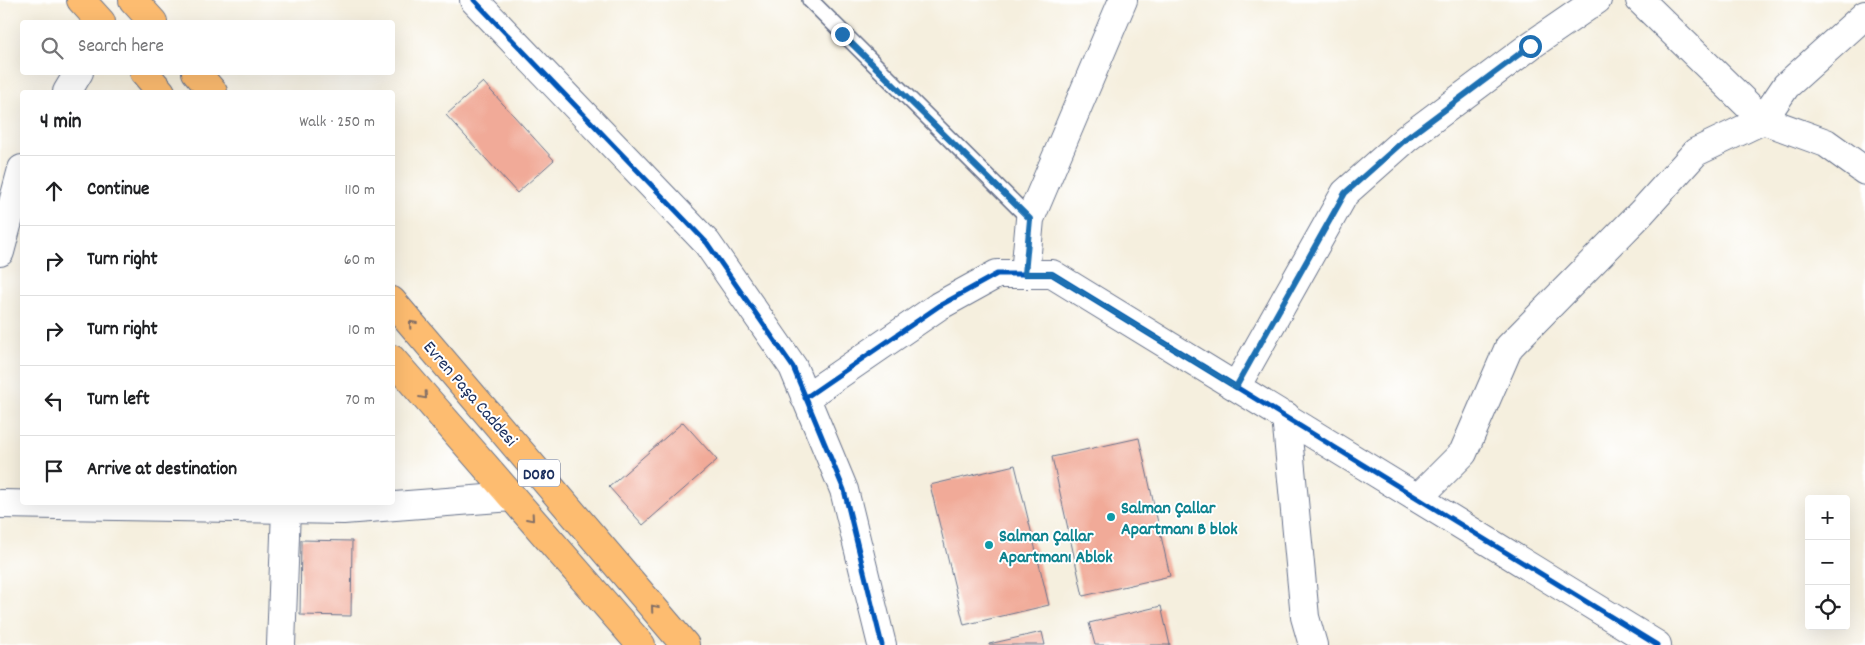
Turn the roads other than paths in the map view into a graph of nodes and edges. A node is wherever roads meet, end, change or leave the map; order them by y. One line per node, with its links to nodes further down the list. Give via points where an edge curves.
1 (81, 0): 9 (highway)
2 (133, 0): 10 (highway)
3 (474, 0): 27 (street, via 707,243 793,367)
4 (810, 0): 21 (lane)
5 (1123, 0): 21 (street)
6 (1597, 0): 26 (street, via 1407,138 1345,193)
7 (1640, 0): 17 (street)
8 (1865, 15): 17 (street, via 1786,86)
9 (98, 20)
10 (151, 20)
11 (77, 75): 14 (street)
12 (147, 75): 15 (highway)
13 (199, 75): 16 (highway)
14 (67, 90)
15 (159, 90)
16 (211, 90)
17 (1763, 120): 18 (street, via 1826,143); 30 (street, via 1696,152 1641,213 1509,347 1463,453)
18 (1865, 171)
19 (20, 172): 20 (street)
20 (7, 195): 22 (street)
21 (1030, 219): 23 (street)
22 (0, 252)
23 (1025, 274): 26 (street, via 1052,274); 27 (street, via 997,274 939,306)
24 (395, 305): 37 (highway, Evren Paşa Caddesi / D080, one-way to 24)
25 (395, 362): 29 (highway, Evren Paşa Caddesi / D080, one-way to 29)
26 (1236, 387): 28 (street)
27 (806, 398): 38 (street, via 844,490)
28 (1286, 416): 30 (street); 39 (street, via 1305,617)
29 (512, 497): 34 (street, via 343,510); 36 (highway, Evren Paşa Caddesi / D080, one-way to 36)
30 (1418, 498): 40 (street)
31 (0, 504): 32 (street)
32 (20, 504)
33 (57, 505): 34 (street)
34 (286, 509): 35 (street)
35 (281, 645)
36 (641, 645)
37 (686, 645)
38 (882, 645)
39 (1313, 645)
40 (1657, 645)

